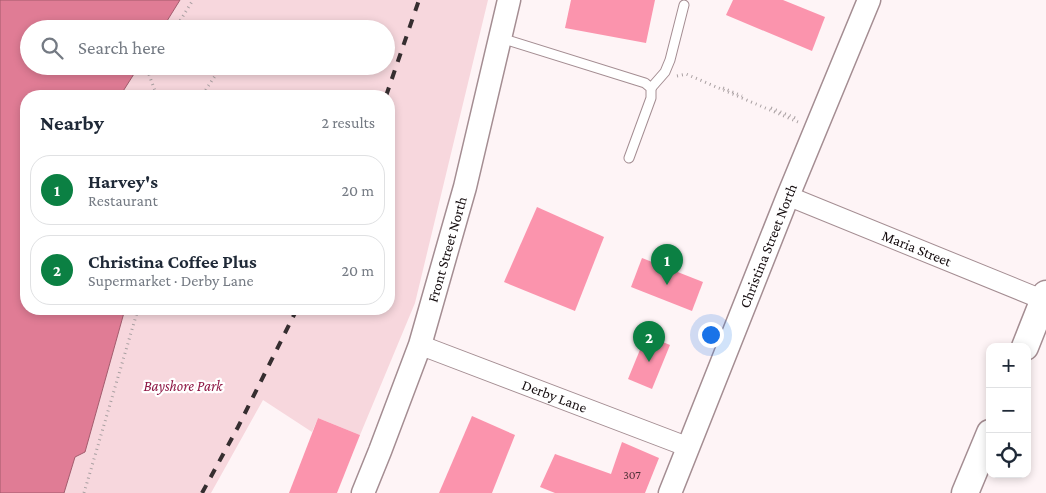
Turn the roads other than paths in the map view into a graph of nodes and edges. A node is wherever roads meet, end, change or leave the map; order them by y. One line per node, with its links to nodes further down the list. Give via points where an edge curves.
1 (509, 0): 4 (street, Front Street North)
2 (869, 0): 7 (street, Christina Street North)
3 (684, 5): 5 (lane, via 670,60)
4 (500, 38): 5 (lane, via 645,83); 10 (street, Front Street North, via 465,187)
5 (651, 90): 6 (lane, via 651,98)
6 (628, 158)
7 (788, 196): 8 (street, Maria Street); 12 (street, Christina Street North)
8 (1045, 299): 9 (main road)
9 (1027, 343)
10 (420, 345): 12 (street, Derby Lane); 13 (street, Front Street North)
11 (986, 443): 15 (main road)
12 (688, 447): 14 (street, Christina Street North)
13 (363, 493)
14 (670, 493)
15 (966, 493)

